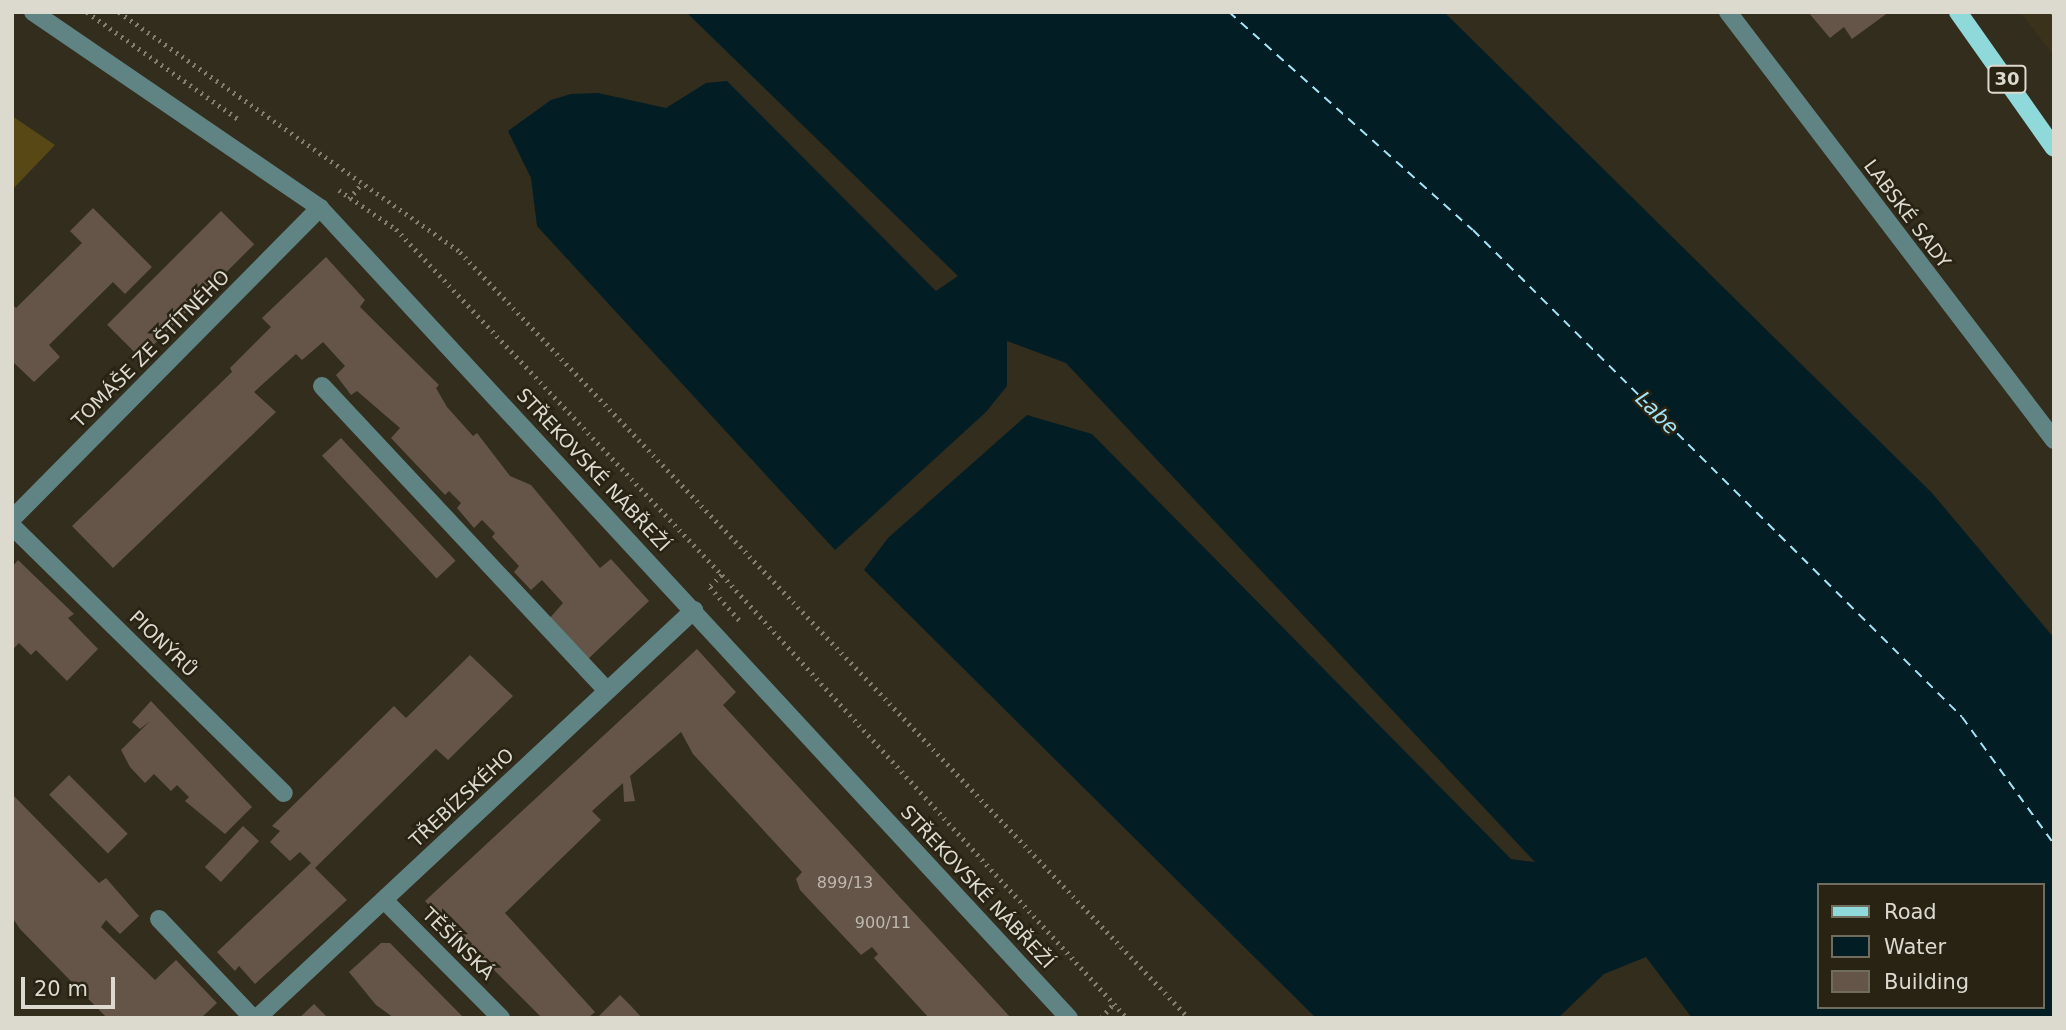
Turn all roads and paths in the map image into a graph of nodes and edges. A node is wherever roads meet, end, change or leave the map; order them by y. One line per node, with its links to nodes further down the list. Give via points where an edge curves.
1 (33, 12): 9 (street, STŘEKOVSKÉ NÁBŘEŽÍ)
2 (87, 12): 6 (path)
3 (119, 12): 25 (path, via 460,252)
4 (1728, 12): 11 (street, LABSKÉ SADY)
5 (1958, 12): 7 (main road, 30)
6 (247, 125)
7 (2054, 148)
8 (327, 182): 19 (path, via 396,229 722,575)
9 (320, 208): 12 (street, TOMÁŠE ZE ŠTÍTNÉHO); 14 (street, STŘEKOVSKÉ NÁBŘEŽÍ)
10 (322, 386): 15 (street)
11 (2054, 440)
12 (12, 519)
13 (12, 526): 16 (street, PIONÝRŮ)
14 (694, 610): 15 (street, TŘEBÍZSKÉHO); 20 (street, STŘEKOVSKÉ NÁBŘEŽÍ)
15 (607, 691): 17 (street, TŘEBÍZSKÉHO)
16 (284, 793)
17 (384, 900): 21 (street, TŘEBÍZSKÉHO); 22 (street, TĚŠÍNSKÁ)
18 (159, 919): 21 (street)
19 (1114, 1003): 23 (path); 24 (path)
20 (1065, 1017)
21 (255, 1018)
22 (501, 1018)
23 (1101, 1018)
24 (1128, 1018)
25 (1189, 1018)

